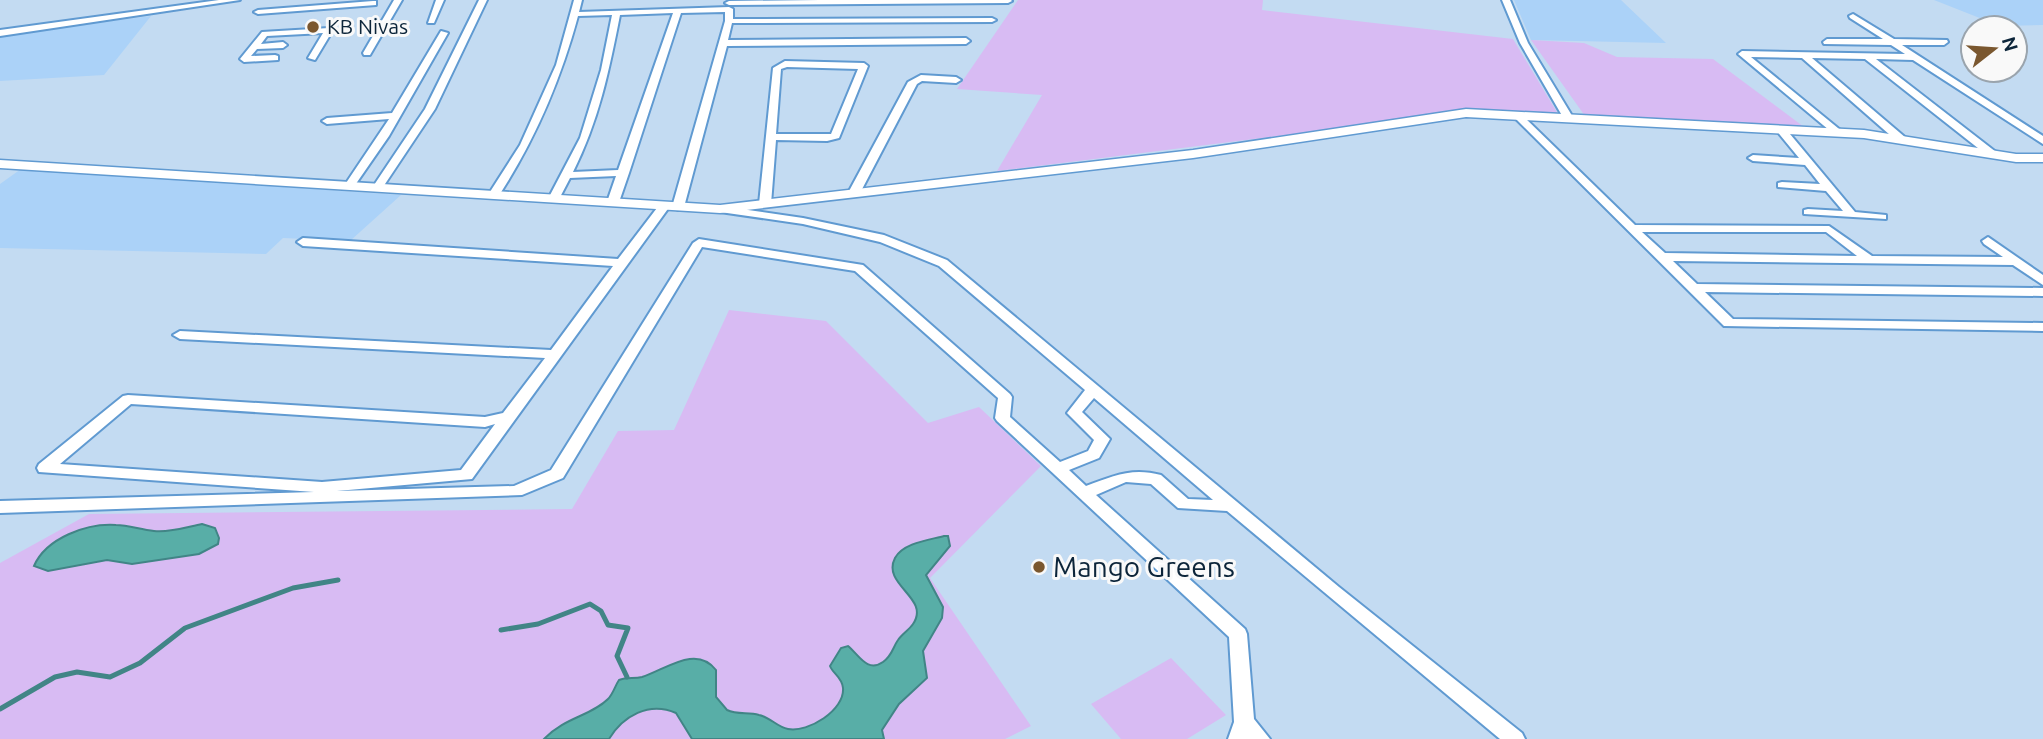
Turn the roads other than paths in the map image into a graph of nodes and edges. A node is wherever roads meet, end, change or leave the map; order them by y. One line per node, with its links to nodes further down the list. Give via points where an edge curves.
1 (193, 0): 15 (street)
2 (236, 0): 15 (street)
3 (289, 0): 9 (street)
4 (398, 0): 35 (street)
5 (440, 0): 24 (street)
6 (483, 0): 60 (street, via 430,109)
7 (578, 0): 19 (street)
8 (1506, 0): 44 (street, via 1524,43)
9 (276, 1)
10 (964, 1): 11 (street); 14 (street); 22 (street)
11 (1008, 1)
12 (373, 3): 13 (street)
13 (334, 4): 17 (street); 21 (street, via 327,16)
14 (729, 4): 16 (street); 25 (street)
15 (181, 9): 26 (street)
16 (678, 9): 18 (street); 56 (street)
17 (258, 12)
18 (617, 12): 19 (street); 57 (street, via 585,138)
19 (576, 13): 63 (street, via 560,65 525,145)
20 (1853, 16): 30 (street)
21 (293, 19)
22 (961, 20): 23 (street); 25 (street)
23 (992, 20)
24 (431, 21)
25 (729, 21): 32 (street)
26 (0, 33)
27 (444, 33): 42 (street)
28 (966, 41): 32 (street)
29 (1827, 41): 30 (street)
30 (1891, 41): 31 (street); 38 (street)
31 (1944, 41)
32 (722, 43): 67 (street)
33 (283, 45): 34 (street)
34 (252, 47): 39 (street, via 244,59); 40 (street, via 268,33 323,26 329,30)
35 (367, 53)
36 (1805, 56): 37 (street); 47 (street, via 1742,54); 49 (street)
37 (1867, 56): 38 (street); 51 (street)
38 (1914, 57): 50 (street)
39 (275, 58)
40 (312, 58)
41 (956, 80): 62 (street, via 921,78 913,82)
42 (396, 116): 45 (street); 59 (street)
43 (1518, 116): 44 (main road); 62 (main road, via 1466,113 1193,154); 72 (street)
44 (1569, 119): 46 (main road)
45 (327, 121)
46 (1781, 130): 47 (main road); 54 (street)
47 (1839, 133): 49 (main road)
48 (771, 138): 48 (street, via 835,135 864,66 780,66); 66 (street)
49 (1902, 140): 51 (main road)
50 (2043, 142)
51 (1992, 154): 53 (main road)
52 (1753, 158): 54 (street)
53 (2043, 158)
54 (1808, 162): 61 (street)
55 (0, 164): 59 (main road)
56 (624, 173): 57 (street); 65 (street)
57 (566, 174): 64 (street)
58 (1782, 184): 61 (street)
59 (349, 186): 60 (main road)
60 (377, 188): 63 (main road)
61 (1830, 188): 70 (street)
62 (854, 193): 66 (main road)
63 (494, 195): 64 (main road)
64 (554, 199): 65 (main road)
65 (612, 202): 67 (main road)
66 (765, 204): 68 (main road)
67 (671, 206): 68 (main road); 78 (street)
68 (720, 209): 85 (street, via 884,239 943,262)
69 (1808, 212): 70 (street)
70 (1852, 215): 71 (street)
71 (1882, 217)
72 (1632, 228): 75 (street); 76 (street, via 1829,229)
73 (303, 242): 78 (street)
74 (1988, 242): 77 (street)
75 (1662, 257): 76 (street); 80 (street)
76 (1869, 259): 77 (street)
77 (2014, 261): 79 (street)
78 (621, 263): 84 (street)
79 (2043, 281)
80 (1694, 288): 81 (street); 82 (street, via 1729,323)
81 (2043, 292)
82 (2043, 327)
83 (180, 335): 84 (street)
84 (554, 355): 86 (street)
85 (1092, 390): 87 (street, via 1074,413 1102,439 1094,454); 89 (street)
86 (508, 417): 86 (street, via 466,475 322,487 46,468 128,399 485,422)
87 (1058, 469): 88 (street); 90 (street, via 1002,418 1005,397 859,268 699,243 557,474 516,491)
88 (1085, 493): 89 (street, via 1124,477 1155,479 1184,504); 91 (street, via 1237,634)
89 (1230, 506): 93 (street)
90 (0, 507)
91 (1241, 731): 92 (street)
92 (1261, 739)
93 (1516, 739)

